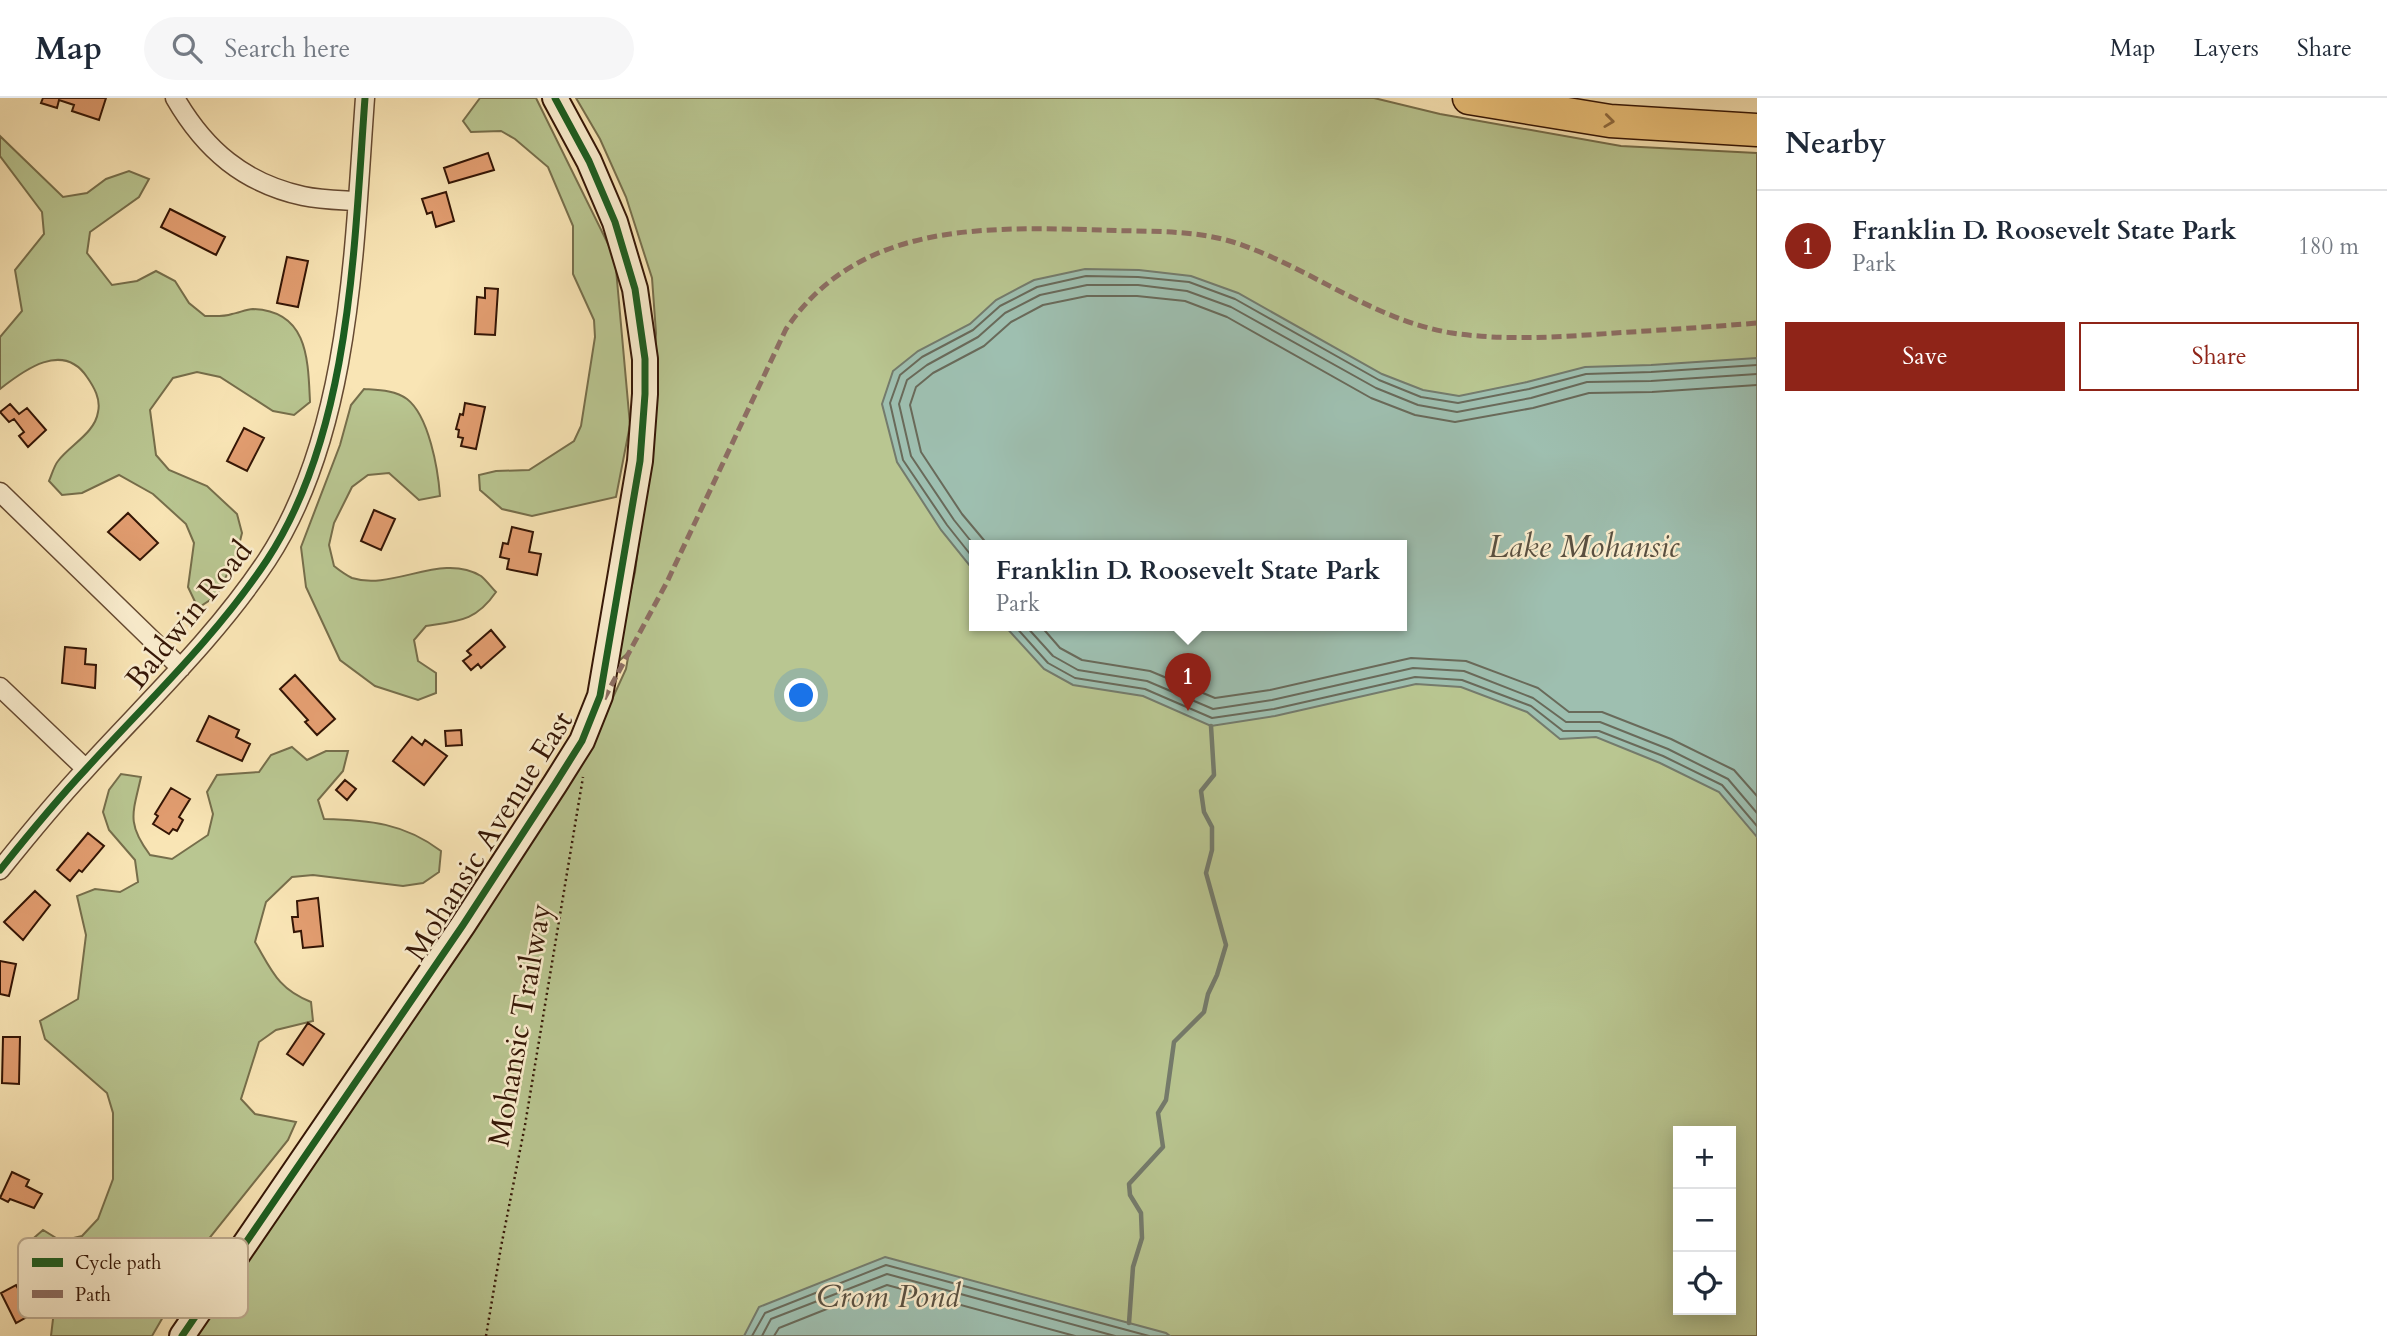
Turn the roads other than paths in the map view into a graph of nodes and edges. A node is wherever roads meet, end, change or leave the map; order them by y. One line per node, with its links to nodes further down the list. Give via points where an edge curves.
1 (175, 98): 6 (street, via 200,137 246,176 306,197)
2 (365, 98): 6 (street, Baldwin Road)
3 (555, 98): 12 (street, Mohansic Avenue East, via 615,222 635,289 645,359 640,461 600,696 582,741 555,785)
4 (1469, 98): 5 (highway, one-way to 5, via 1610,121)
5 (1757, 130)
6 (357, 201): 8 (street, Baldwin Road, via 344,333 320,443 268,559)
7 (0, 492): 8 (street)
8 (181, 668): 10 (street, Baldwin Road)
9 (0, 687): 10 (street)
10 (86, 769): 11 (street, Baldwin Road)
11 (0, 870)
12 (248, 1239)
13 (194, 1318): 14 (street, Mohansic Avenue East)
14 (182, 1336)

